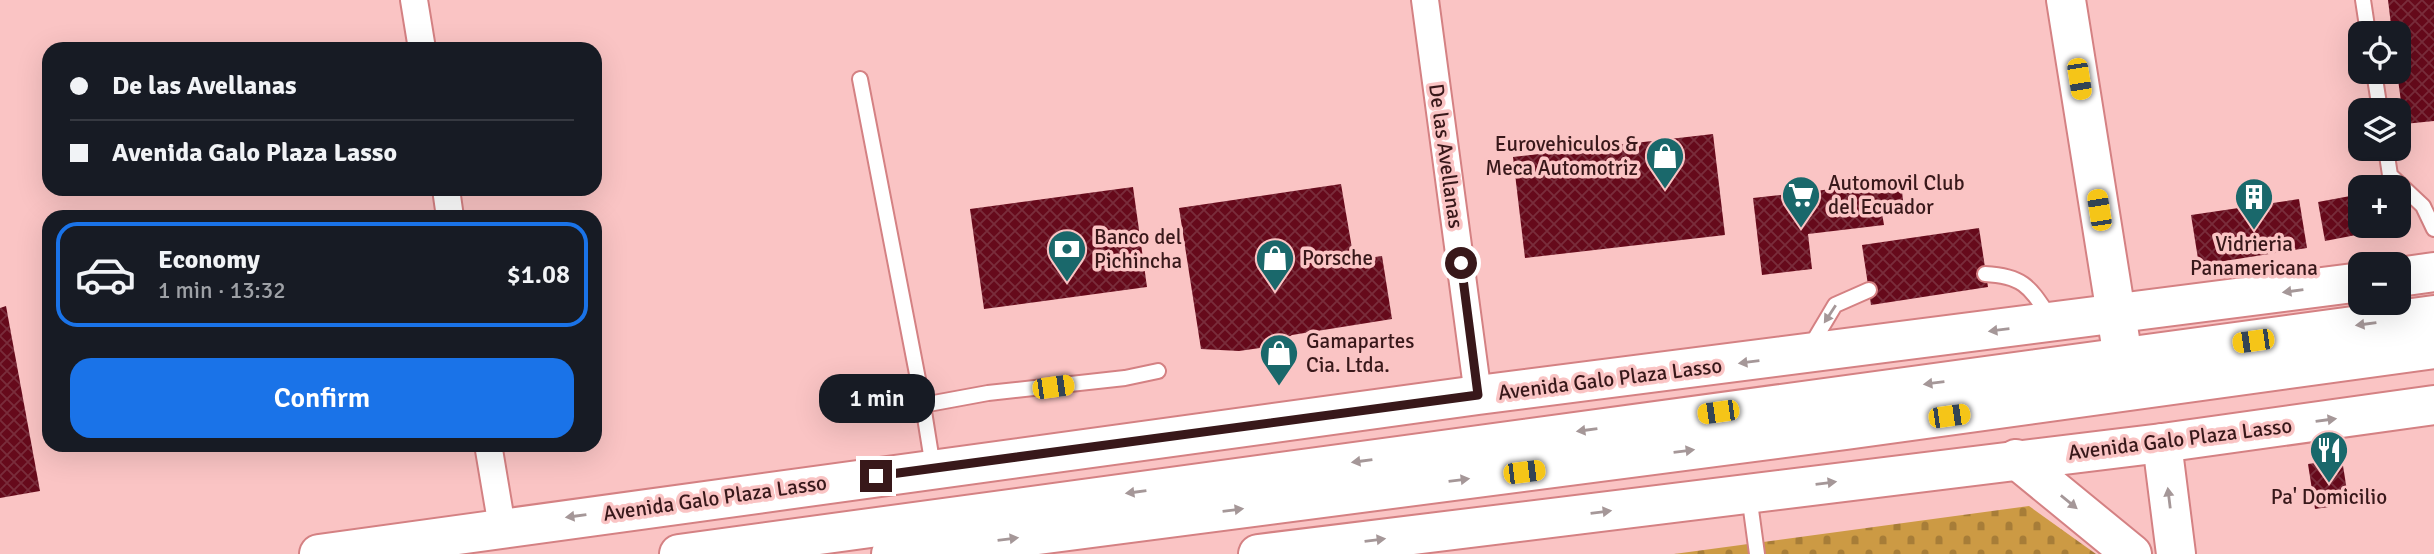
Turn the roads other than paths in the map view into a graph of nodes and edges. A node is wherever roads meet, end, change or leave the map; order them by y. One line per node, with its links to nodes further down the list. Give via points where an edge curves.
1 (414, 0): 6 (street)
2 (1426, 0): 23 (street, De las Avellanas)
3 (2066, 0): 16 (main road)
4 (2363, 0): 5 (lane)
5 (2366, 21)
6 (421, 42)
7 (860, 79): 24 (lane)
8 (2388, 161): 9 (lane, via 2390,175)
9 (2429, 205): 10 (lane)
10 (2434, 229)
11 (2434, 272): 13 (main road)
12 (1985, 274): 18 (lane, via 2007,275 2028,284)
13 (2411, 275)
14 (2348, 284): 16 (main road, Avenida Galo Plaza Lasso, one-way to 16)
15 (1869, 290): 20 (lane, one-way to 20, via 1835,305)
16 (2116, 315): 18 (main road, Avenida Galo Plaza Lasso); 22 (main road)
17 (2434, 315): 22 (main road, one-way to 22)
18 (2054, 323): 20 (main road, Avenida Galo Plaza Lasso, one-way to 20)
19 (2434, 349): 22 (main road)
20 (1805, 354): 23 (main road, Avenida Galo Plaza Lasso, one-way to 23)
21 (1158, 371): 24 (lane)
22 (2126, 376): 33 (main road, one-way to 33); 34 (main road, one-way to 22)
23 (1478, 395): 29 (main road, Avenida Galo Plaza Lasso)
24 (923, 405): 29 (lane)
25 (2434, 405): 26 (main road, Avenida Galo Plaza Lasso, one-way to 25)
26 (2162, 443): 28 (main road, Avenida Galo Plaza Lasso); 38 (main road, one-way to 26)
27 (489, 452): 31 (street)
28 (2016, 459): 30 (main road, Avenida Galo Plaza Lasso, one-way to 28); 37 (main road, one-way to 37)
29 (929, 469): 31 (main road, Avenida Galo Plaza Lasso, one-way to 31)
30 (1749, 494): 35 (main road, Avenida Galo Plaza Lasso, one-way to 30); 36 (lane)
31 (502, 527): 32 (main road, Avenida Galo Plaza Lasso)
32 (320, 554)
33 (680, 554)
34 (891, 554)
35 (1258, 554)
36 (1757, 554)
37 (2132, 554)
38 (2176, 554)

